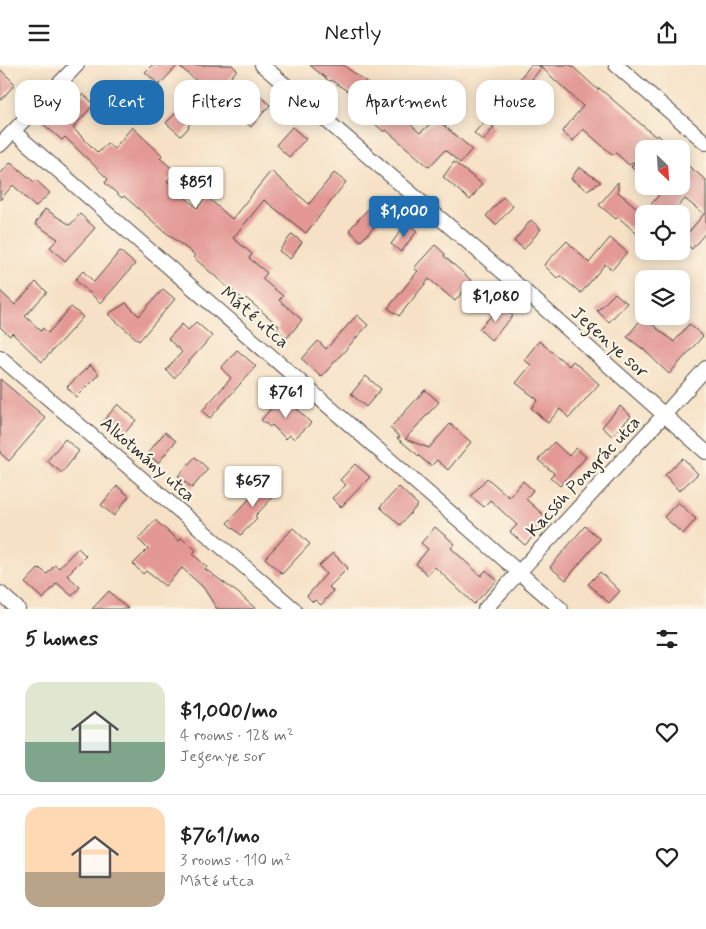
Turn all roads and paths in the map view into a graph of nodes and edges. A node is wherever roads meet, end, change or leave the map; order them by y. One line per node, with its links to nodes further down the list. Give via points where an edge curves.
1 (77, 65): 4 (street)
2 (262, 65): 9 (street, Jegenye sor)
3 (616, 65): 5 (street)
4 (14, 132): 6 (street); 11 (street, Máté utca)
5 (706, 143)
6 (0, 145)
7 (0, 357): 14 (street, Alkotmány utca)
8 (706, 368): 9 (street, Kacsóh Pongrác utca)
9 (664, 415): 10 (street, Jegenye sor); 11 (street, Kacsóh Pongrác utca)
10 (706, 452)
11 (520, 573): 15 (street, Kacsóh Pongrác utca); 16 (street, Máté utca)
12 (0, 593): 13 (street)
13 (18, 609)
14 (294, 609)
15 (485, 609)
16 (561, 609)

